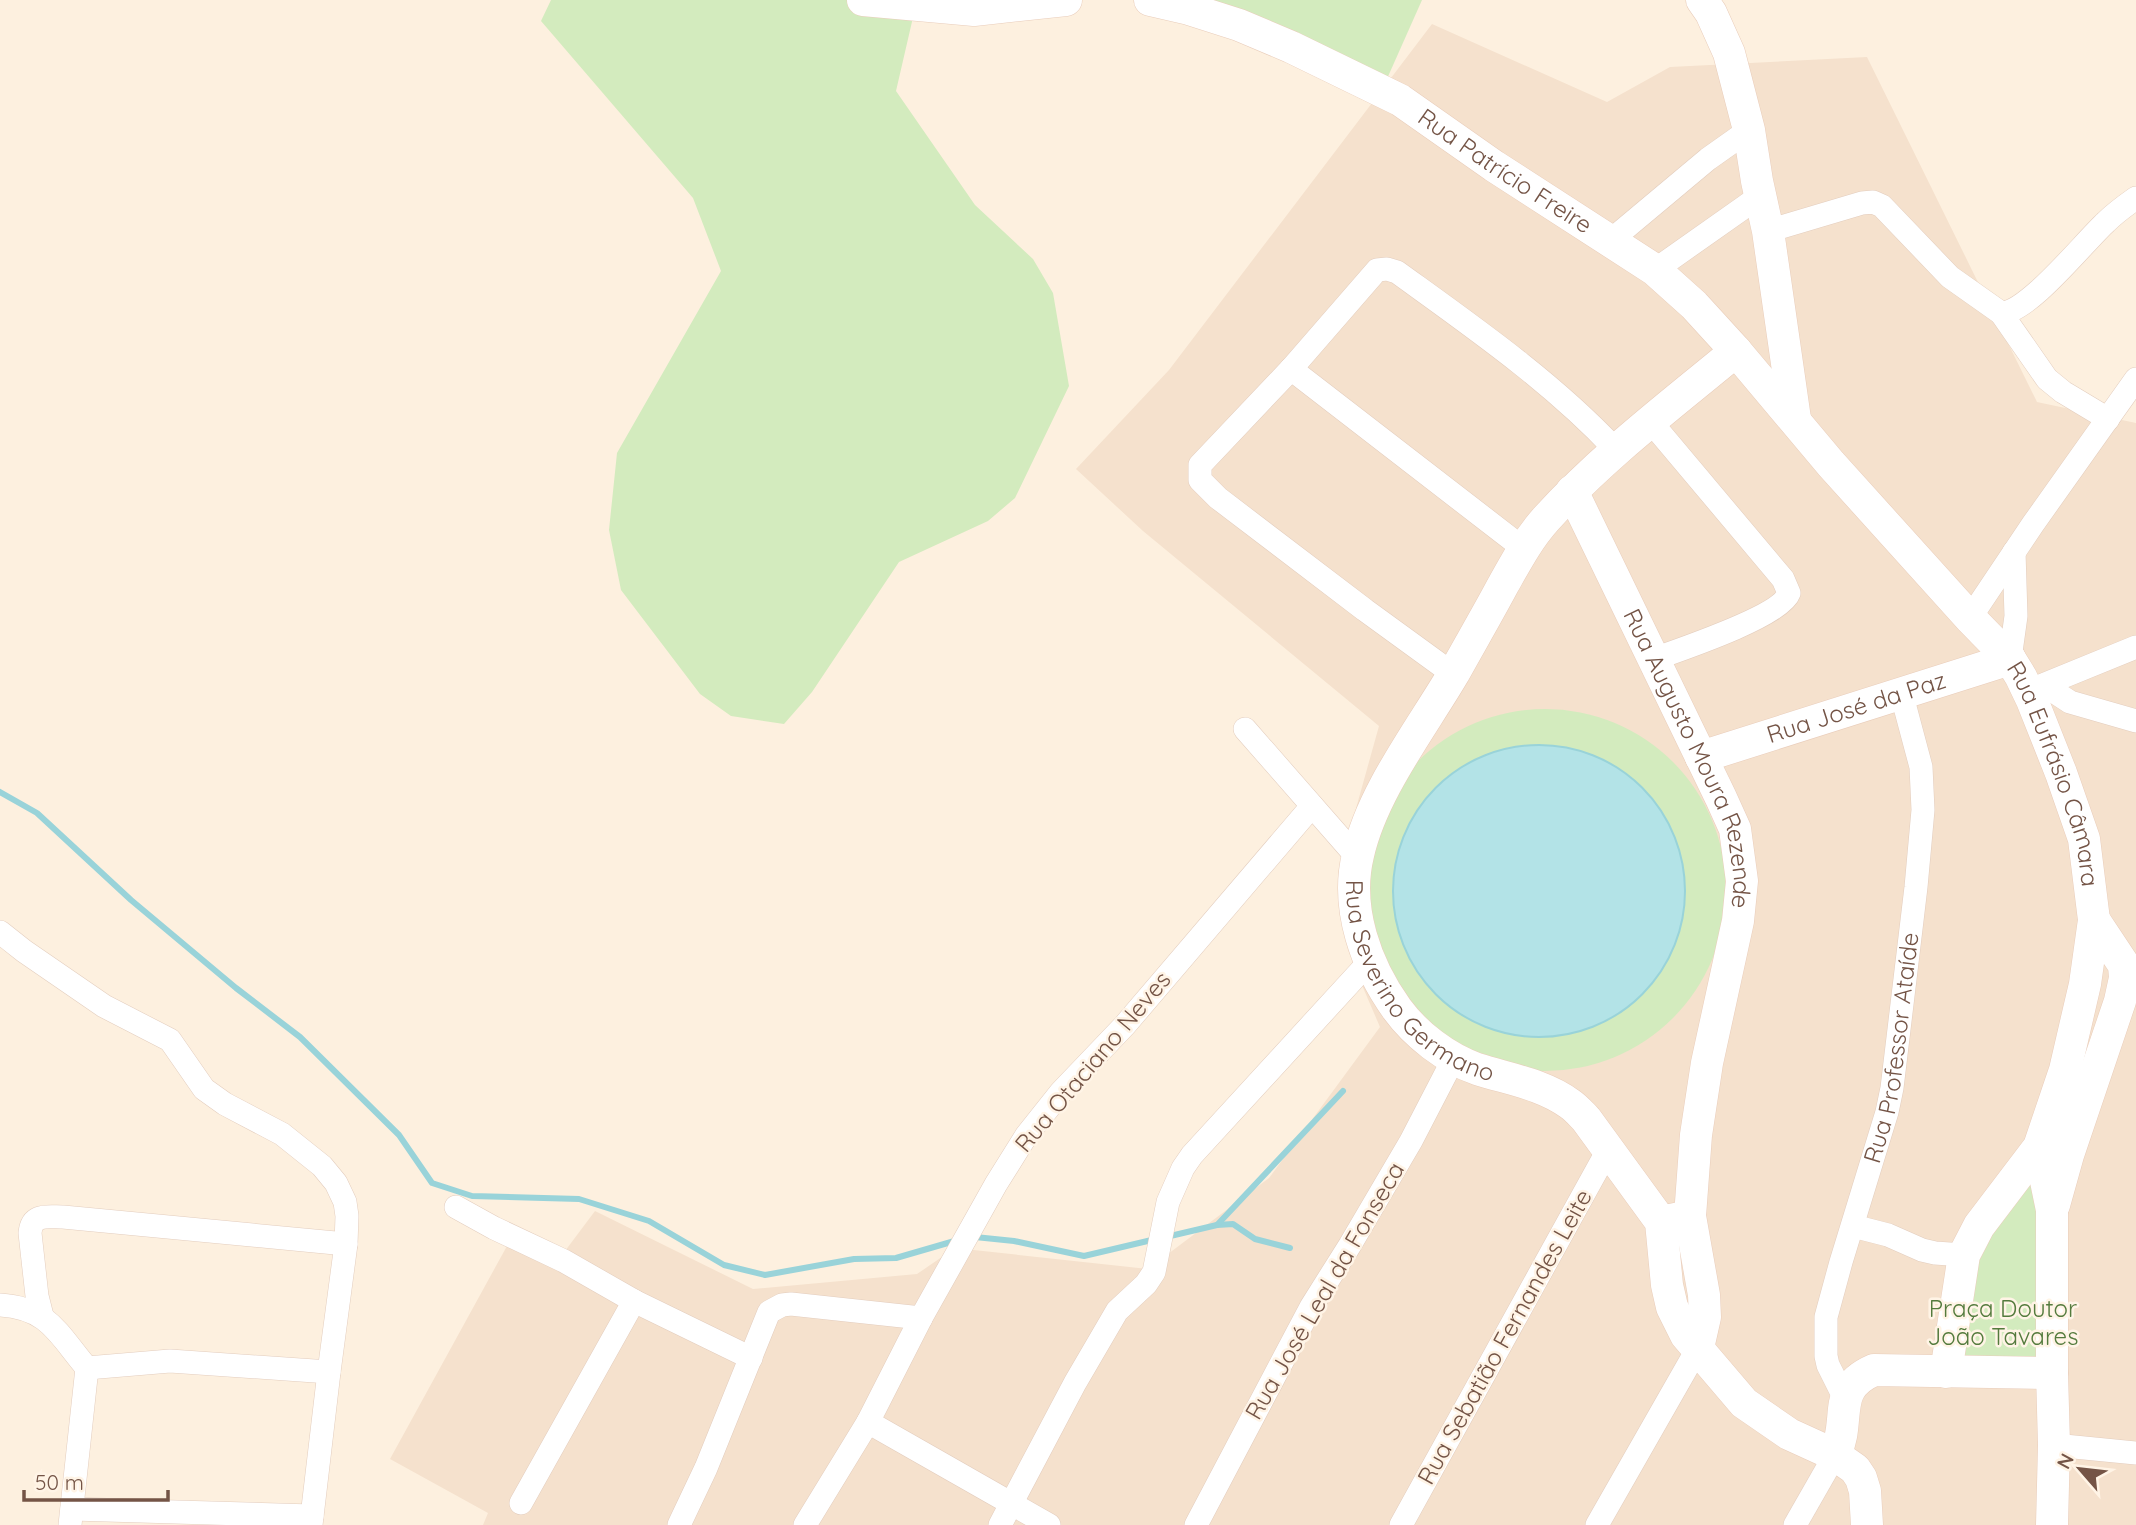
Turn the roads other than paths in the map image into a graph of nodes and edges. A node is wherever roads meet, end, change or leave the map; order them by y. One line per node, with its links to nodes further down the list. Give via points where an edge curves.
1 (863, 0): 2 (street, via 974,10)
2 (1066, 0)
3 (1150, 0): 9 (street, Rua Patrício Freire, via 1239,25 1400,100)
4 (1702, 0): 5 (street, via 1729,53)
5 (1749, 130): 6 (street); 9 (street, Rua Patrício Freire)
6 (1760, 197): 8 (street); 10 (street)
7 (2136, 198): 11 (street, via 2033,297)
8 (1768, 231): 11 (street, via 1862,203 1877,203 1950,277); 15 (street)
9 (1610, 241): 10 (street, Rua Patrício Freire)
10 (1655, 271): 12 (street, Rua Patrício Freire)
11 (2001, 313): 16 (street, via 2047,379)
12 (1736, 351): 15 (street, Rua Patrício Freire); 17 (street, Rua Severino Germano)
13 (1291, 369): 18 (street, via 1377,270 1392,270 1529,370); 20 (street); 26 (street, via 1214,448 1200,465 1199,480)
14 (2136, 379): 16 (street)
15 (1795, 419): 22 (street, Rua Eufrásio Câmara)
16 (2108, 419): 21 (street)
17 (1651, 422): 18 (street, Rua Severino Germano); 24 (street, via 1783,579 1789,593 1781,605 1761,615)
18 (1615, 449): 19 (street, Rua Severino Germano)
19 (1572, 491): 20 (street, Rua Severino Germano); 24 (street, Rua Augusto Moura Rezende)
20 (1524, 549): 26 (street, Rua Severino Germano)
21 (2014, 552): 22 (street); 25 (street, via 2016,616)
22 (1970, 618): 25 (street, Rua Eufrásio Câmara)
23 (2136, 648): 27 (street)
24 (1654, 659): 31 (street, Rua Augusto Moura Rezende)
25 (2010, 659): 27 (street, Rua Eufrásio Câmara); 28 (street, Rua José da Paz)
26 (1453, 674): 33 (street, Rua Severino Germano, via 1381,796)
27 (2036, 688): 29 (street); 34 (street, Rua Eufrásio Câmara, via 2084,839)
28 (1901, 692): 31 (street, Rua José da Paz); 45 (street, Rua Professor Ataíde, via 1923,789 1919,860 1892,1088)
29 (2136, 721)
30 (1245, 729): 32 (street)
31 (1701, 757): 44 (street, Rua Augusto Moura Rezende, via 1735,830 1742,881 1738,921)
32 (1312, 806): 33 (street); 51 (street, Rua Otaciano Neves, via 1041,1116 996,1184)
33 (1357, 857): 36 (street, Rua Severino Germano, via 1357,922)
34 (2094, 920): 37 (street); 38 (street, Rua Eufrásio Câmara)
35 (0, 932): 46 (street, via 95,1000 170,1040 204,1089 282,1134 321,1166 345,1202)
36 (1369, 962): 39 (street, Rua Severino Germano, via 1400,1012 1427,1040); 64 (street, via 1183,1168 1168,1202 1154,1272 1117,1311)
37 (2130, 962): 38 (street); 43 (street)
38 (2085, 984): 40 (street, Rua Eufrásio Câmara, via 2065,1070)
39 (1454, 1058): 41 (street, Rua Severino Germano, via 1570,1104); 71 (street, Rua José Leal da Fonseca, via 1411,1141 1311,1307)
40 (2039, 1146): 43 (street); 47 (street, Rua Eufrásio Câmara, via 1979,1226)
41 (1608, 1150): 44 (street, Rua Severino Germano); 72 (street, Rua Sebatião Fernandes Leite)
42 (456, 1207): 48 (street)
43 (2052, 1210): 57 (street)
44 (1676, 1219): 52 (street, via 1704,1295)
45 (1853, 1226): 47 (street, via 1922,1250); 58 (street, Rua Professor Ataíde, via 1825,1334 1828,1365)
46 (346, 1244): 50 (street, via 40,1217 34,1219 30,1233); 55 (street)
47 (1964, 1255): 56 (street)
48 (634, 1301): 53 (street); 63 (street)
49 (0, 1305): 50 (street)
50 (42, 1316): 54 (street)
51 (921, 1318): 53 (street, via 782,1305 769,1312); 59 (street, Rua Otaciano Neves)
52 (1698, 1348): 62 (street, via 1755,1412); 73 (street)
53 (751, 1357): 67 (street)
54 (87, 1368): 55 (street, via 170,1361); 65 (street)
55 (329, 1372): 66 (street)
56 (1946, 1373): 57 (street); 58 (street, via 1874,1370 1850,1386)
57 (2052, 1373): 60 (street)
58 (1844, 1397): 62 (street, via 1843,1434)
59 (868, 1422): 64 (street); 68 (street, Rua Otaciano Neves)
60 (2054, 1446): 61 (street); 76 (street)
61 (2136, 1453)
62 (1835, 1455): 74 (street); 75 (street, via 1861,1478)
63 (521, 1503)
64 (1012, 1505): 69 (street); 70 (street)
65 (71, 1517): 66 (street)
66 (312, 1520)
67 (679, 1525)
68 (805, 1525)
69 (1000, 1525)
70 (1049, 1525)
71 (1196, 1525)
72 (1401, 1525)
73 (1597, 1525)
74 (1795, 1525)
75 (1867, 1525)
76 (2052, 1525)

